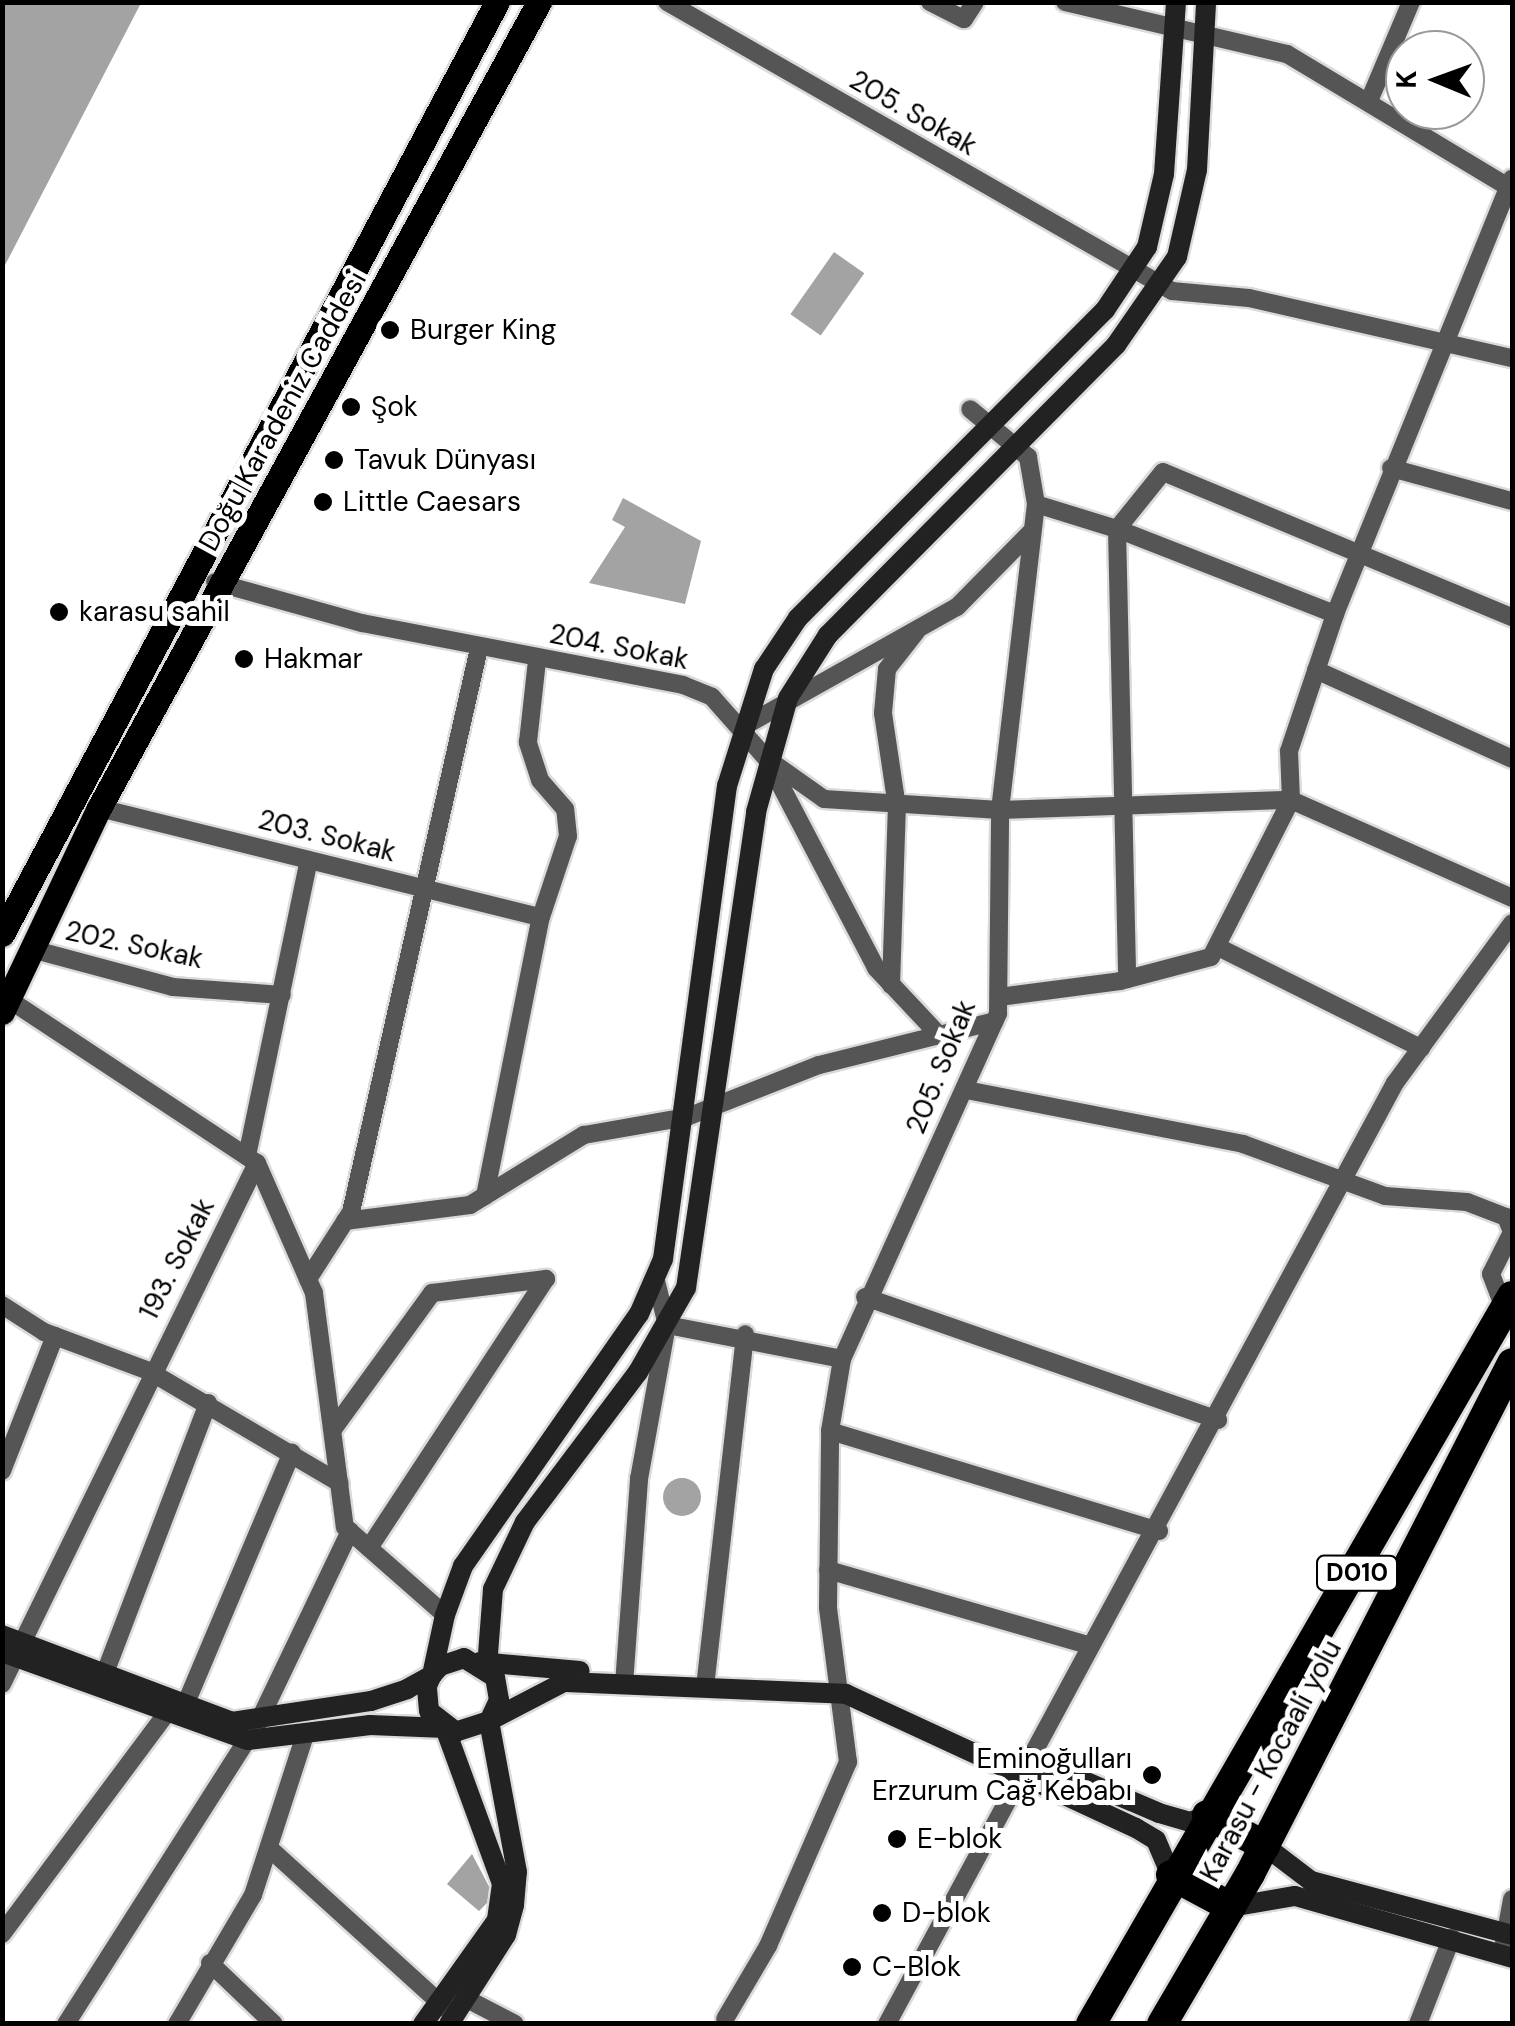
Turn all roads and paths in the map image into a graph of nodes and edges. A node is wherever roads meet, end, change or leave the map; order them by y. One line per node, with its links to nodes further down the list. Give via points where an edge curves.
1 (497, 2): 26 (main road, Doğu Karadeniz Caddesi)
2 (539, 2): 27 (main road, Doğu Karadeniz Caddesi)
3 (666, 2): 13 (street, 205. Sokak)
4 (930, 2): 5 (street, via 964,19)
5 (976, 2)
6 (1066, 2): 10 (street)
7 (1176, 2): 10 (main road)
8 (1206, 2): 10 (main road)
9 (1411, 2): 11 (street)
10 (1189, 28): 11 (street, via 1287,54); 13 (main road, via 1147,247); 14 (main road, via 1196,170 1177,257)
11 (1368, 101): 12 (street)
12 (1511, 185): 15 (street)
13 (1131, 271): 14 (street, 205. Sokak); 18 (main road, via 1105,310)
14 (1159, 285): 15 (street, 205. Sokak); 19 (main road)
15 (1442, 338): 16 (street, 205. Sokak); 20 (street)
16 (1512, 358)
17 (970, 409): 18 (street, 205. Sokak)
18 (990, 426): 19 (street, 205. Sokak); 35 (main road, via 798,618)
19 (1016, 447): 22 (street, 205. Sokak, via 1028,457); 34 (main road, via 828,635)
20 (1391, 468): 21 (street); 25 (street)
21 (1512, 501)
22 (1036, 504): 23 (street); 24 (street, 205. Sokak)
23 (1117, 529): 25 (street, via 1163,472); 28 (street); 38 (street)
24 (1031, 533): 30 (street, via 957,607); 42 (street, 205. Sokak)
25 (1359, 550): 28 (street); 29 (street)
26 (196, 572): 27 (street, 204. Sokak); 48 (main road, Doğu Karadeniz Caddesi)
27 (220, 584): 31 (street, 204. Sokak); 41 (main road, Doğu Karadeniz Caddesi)
28 (1334, 614): 33 (street)
29 (1512, 617)
30 (916, 632): 34 (street); 40 (street, via 887,669)
31 (479, 648): 32 (street, 204. Sokak); 44 (street)
32 (537, 660): 35 (street, 204. Sokak, via 683,686 712,697); 46 (street, via 528,742 540,780 566,809 568,836)
33 (1316, 670): 37 (street); 39 (street, via 1289,751)
34 (788, 698): 35 (street); 36 (main road)
35 (741, 728): 36 (street, 204. Sokak); 61 (main road)
36 (766, 758): 40 (street, 204. Sokak, via 824,799); 52 (street); 60 (main road)
37 (1512, 759)
38 (1120, 800): 39 (street, 204. Sokak); 42 (street, 204. Sokak); 51 (street)
39 (1291, 800): 45 (street); 49 (street)
40 (897, 807): 42 (street, 204. Sokak); 52 (street)
41 (99, 808): 43 (street, 203. Sokak); 50 (main road, Doğu Karadeniz Caddesi)
42 (1000, 810): 54 (street, 205. Sokak)
43 (308, 860): 44 (street, 203. Sokak); 53 (street, 193. Sokak)
44 (429, 891): 46 (street, 203. Sokak); 65 (street)
45 (1512, 898)
46 (540, 917): 64 (street)
47 (1512, 923): 58 (street)
48 (2, 934)
49 (1218, 947): 51 (street, via 1211,957); 58 (street)
50 (35, 950): 53 (street, 202. Sokak, via 173,987); 55 (main road, Doğu Karadeniz Caddesi)
51 (1127, 979): 54 (street)
52 (891, 985): 57 (street)
53 (282, 995): 62 (street, 193. Sokak)
54 (999, 998): 56 (street, 205. Sokak)
55 (5, 1002): 62 (street)
56 (995, 1020): 57 (street); 59 (street, 205. Sokak)
57 (938, 1034): 60 (street)
58 (1421, 1048): 63 (street)
59 (966, 1090): 63 (street, via 1242,1144); 68 (street, 205. Sokak)
60 (718, 1105): 61 (street); 71 (main road, via 701,1231)
61 (687, 1117): 64 (street, via 584,1135); 66 (main road)
62 (252, 1160): 67 (street); 76 (street, 193. Sokak)
63 (1340, 1180): 69 (street, via 1506,1217 1512,1232 1491,1274); 78 (street)
64 (485, 1196): 65 (street)
65 (345, 1222): 67 (street)
66 (655, 1277): 71 (street); 88 (main road, via 463,1566)
67 (308, 1279): 79 (street)
68 (866, 1297): 74 (street, 205. Sokak); 78 (street)
69 (1509, 1303): 105 (highway, Karasu - Kocaali yolu / D010, via 1320,1639)
70 (2, 1305): 73 (street)
71 (667, 1325): 72 (street); 91 (main road, via 525,1522 493,1589); 94 (street, via 640,1479)
72 (745, 1334): 74 (street); 95 (street)
73 (55, 1336): 76 (street); 82 (street)
74 (842, 1359): 80 (street, 205. Sokak)
75 (1512, 1364): 106 (highway, Karasu - Kocaali yolu / D010)
76 (150, 1371): 77 (street); 90 (street, 193. Sokak)
77 (208, 1404): 81 (street); 92 (street)
78 (1218, 1420): 85 (street)
79 (334, 1428): 83 (street); 86 (street, via 432,1293 546,1279)
80 (830, 1431): 85 (street); 87 (street, 205. Sokak)
81 (292, 1452): 83 (street); 98 (street)
82 (2, 1472)
83 (340, 1483): 84 (street)
84 (350, 1531): 86 (street); 102 (street)
85 (1159, 1531): 89 (street)
86 (370, 1548): 88 (street)
87 (828, 1570): 89 (street); 97 (street, 205. Sokak)
88 (445, 1615): 93 (main road)
89 (1087, 1645): 104 (street)
90 (10, 1646): 92 (main road); 96 (street, 193. Sokak); 99 (main road)
91 (483, 1664): 93 (main road, via 452,1660); 94 (main road); 100 (main road, via 499,1688)
92 (105, 1673): 98 (main road)
93 (432, 1675): 101 (main road, via 426,1699); 102 (main road, via 371,1701)
94 (624, 1678): 95 (main road); 100 (main road, via 564,1682)
95 (706, 1680): 97 (main road)
96 (2, 1684)
97 (845, 1687): 104 (main road); 116 (street, 205. Sokak, via 848,1762 822,1833)
98 (186, 1704): 102 (main road)
99 (166, 1714): 102 (main road); 111 (street)
100 (489, 1722): 101 (main road, via 468,1732); 115 (main road, via 517,1872 506,1935)
101 (445, 1728): 103 (main road); 115 (main road, via 502,1884 497,1920)
102 (253, 1731): 103 (main road); 117 (street)
103 (306, 1732): 107 (street)
104 (1031, 1765): 105 (main road, via 1158,1813 1191,1822); 108 (main road, via 1156,1840); 122 (street)
105 (1207, 1815): 106 (highway); 108 (highway, Karasu - Kocaali yolu / D010)
106 (1265, 1846): 110 (highway, Karasu - Kocaali yolu / D010); 113 (main road, via 1311,1881)
107 (270, 1848): 114 (street, via 253,1895); 115 (street)
108 (1172, 1875): 110 (highway); 123 (highway, D010)
109 (1512, 1899): 113 (street)
110 (1231, 1907): 112 (main road, via 1295,1896); 124 (highway, Karasu - Kocaali yolu / D010)
111 (2, 1934)
112 (1452, 1937): 113 (main road); 125 (street)
113 (1508, 1945)
114 (210, 1962): 118 (street); 119 (street)
115 (452, 2010): 120 (main road); 121 (street)
116 (724, 2019)
117 (66, 2024)
118 (176, 2024)
119 (274, 2024)
120 (423, 2024)
121 (515, 2024)
122 (887, 2024)
123 (1091, 2024)
124 (1162, 2024)
125 (1418, 2024)

